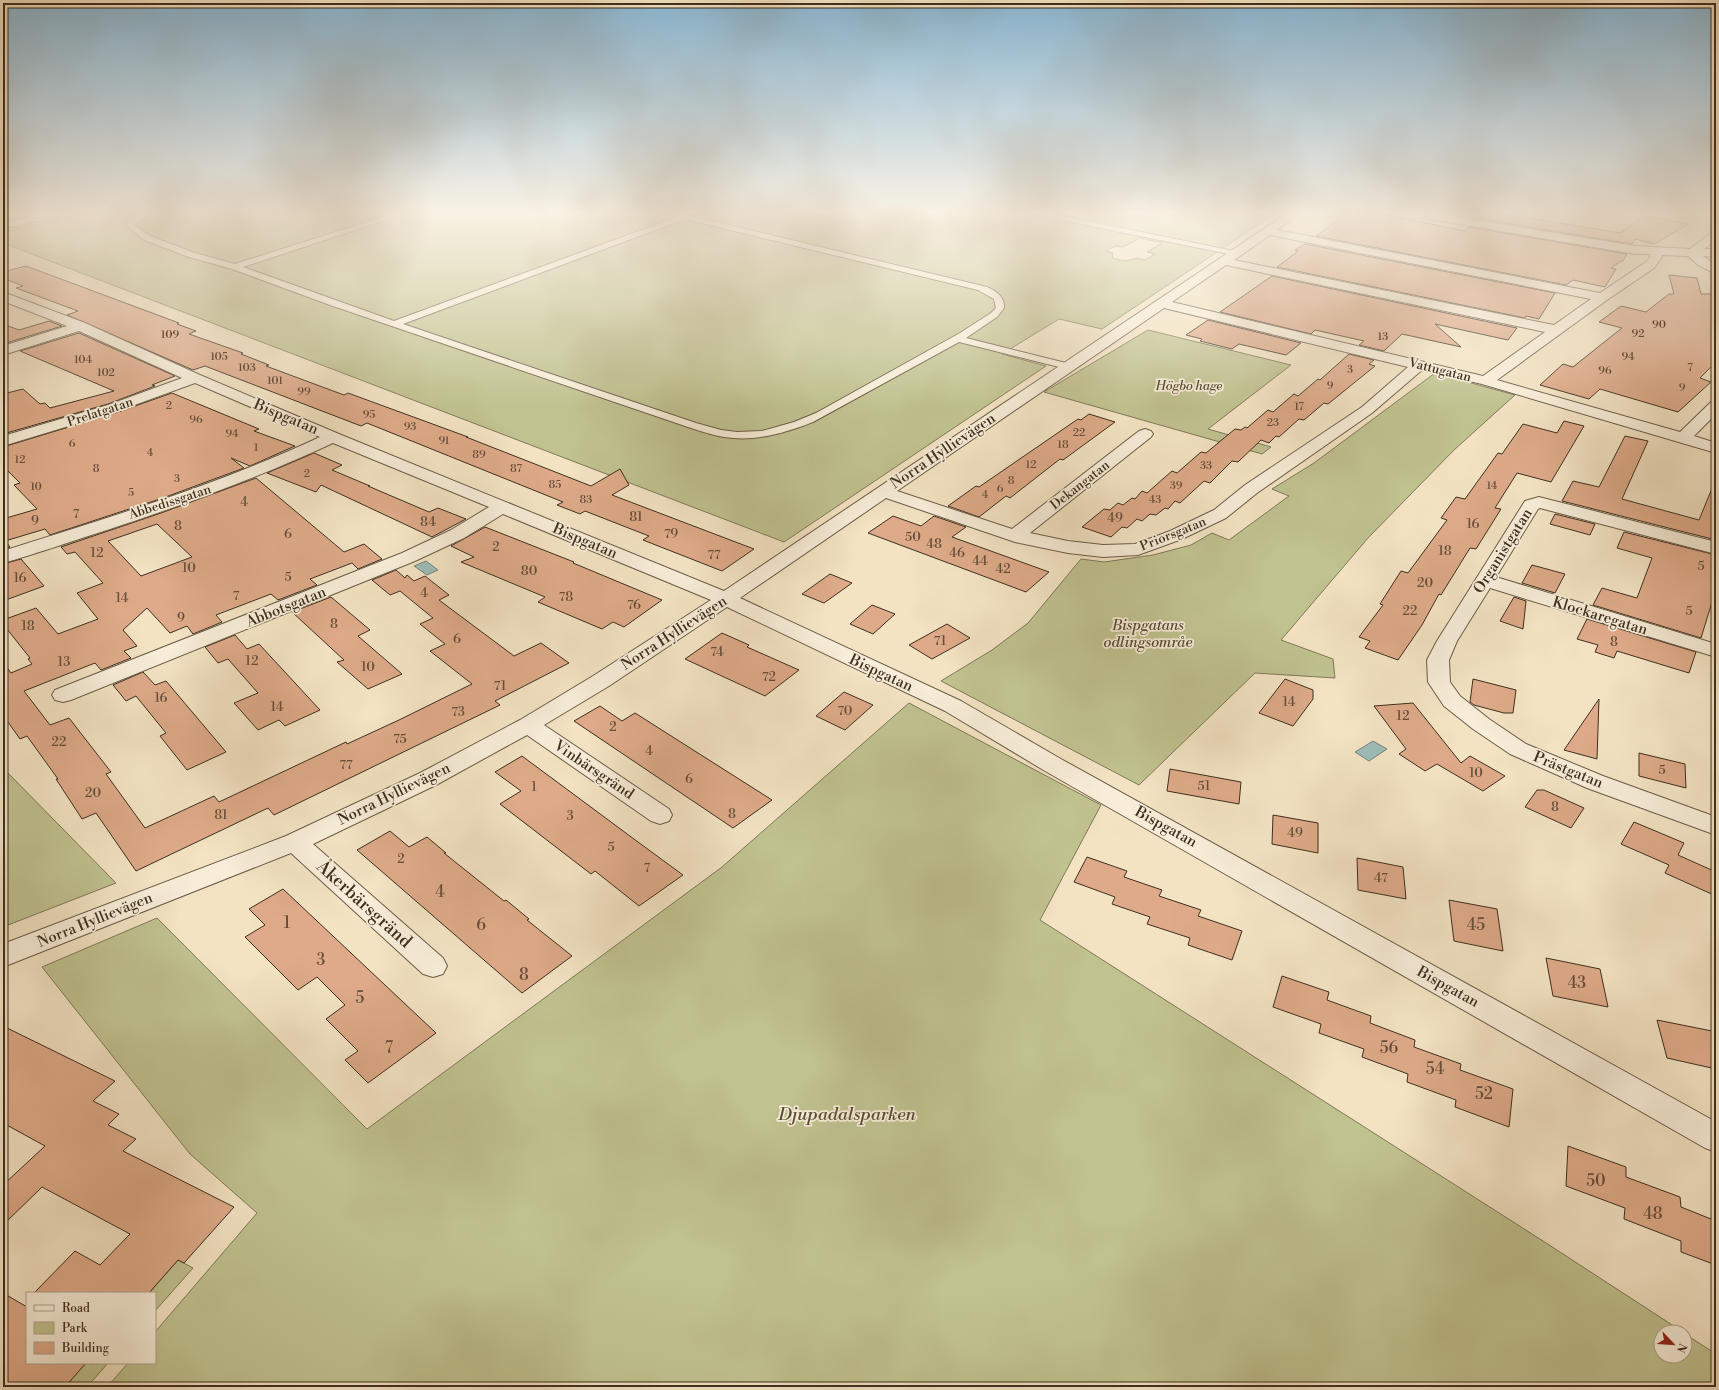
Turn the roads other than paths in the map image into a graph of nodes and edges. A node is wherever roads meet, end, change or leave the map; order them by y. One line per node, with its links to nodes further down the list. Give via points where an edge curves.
1 (267, 279): 11 (lane)
2 (516, 279): 11 (lane)
3 (943, 279): 14 (lane, via 981,288 992,293 1000,304 1000,310 994,316)
4 (1196, 279): 10 (street, Norra Hyllievägen)
5 (1326, 279): 13 (street)
6 (1510, 279): 9 (street)
7 (1629, 279): 9 (street)
8 (3, 296): 12 (street, Bispgatan)
9 (1602, 297): 13 (street)
10 (1160, 303): 16 (street, Vattugatan); 17 (street, Norra Hyllievägen)
11 (396, 323): 14 (lane, via 684,423 725,434 778,431 798,425)
12 (80, 326): 15 (street); 18 (street, Bispgatan)
13 (1556, 330): 19 (street)
14 (958, 339): 17 (lane)
15 (3, 351)
16 (1419, 365): 19 (street, Vattugatan); 28 (street, Priorsgatan, via 1367,410 1251,489 1220,514 1176,535 1138,549 1103,551)
17 (1067, 366): 26 (street, Norra Hyllievägen)
18 (195, 378): 22 (street, Bispgatan); 24 (street, Prelatgatan, via 113,408)
19 (1486, 381): 23 (street, Vattugatan)
20 (1716, 405): 23 (street)
21 (1145, 434): 28 (street, Dekangatan)
22 (333, 437): 27 (street, Bispgatan); 30 (street, Abbedissgatan, via 262,470 200,493)
23 (1683, 438): 25 (street, Vattugatan)
24 (3, 440)
25 (1716, 448)
26 (884, 492): 28 (street, Priorsgatan); 32 (street, Norra Hyllievägen)
27 (502, 506): 32 (street, Bispgatan); 35 (street, Abbotsgatan, via 480,522 437,544)
28 (1015, 536)
29 (1716, 548): 31 (street, Organistgatan, via 1555,504 1538,502 1531,504)
30 (3, 557)
31 (1484, 580): 33 (street, Klockaregatan); 34 (street, Organistgatan, via 1446,641 1438,660)
32 (726, 599): 36 (street, Norra Hyllievägen, via 601,681); 42 (street, Bispgatan, via 953,706 1053,765)
33 (1716, 651)
34 (1439, 682): 38 (street, Prästgatan, via 1452,701 1518,749 1595,782)
35 (63, 696)
36 (528, 725): 37 (street, Vinbärsgränd); 39 (street, Norra Hyllievägen, via 428,779)
37 (660, 815)
38 (1716, 826)
39 (295, 842): 40 (street, Norra Hyllievägen); 41 (street, Åkerbärsgränd)
40 (3, 956)
41 (433, 966)
42 (1716, 1138)

